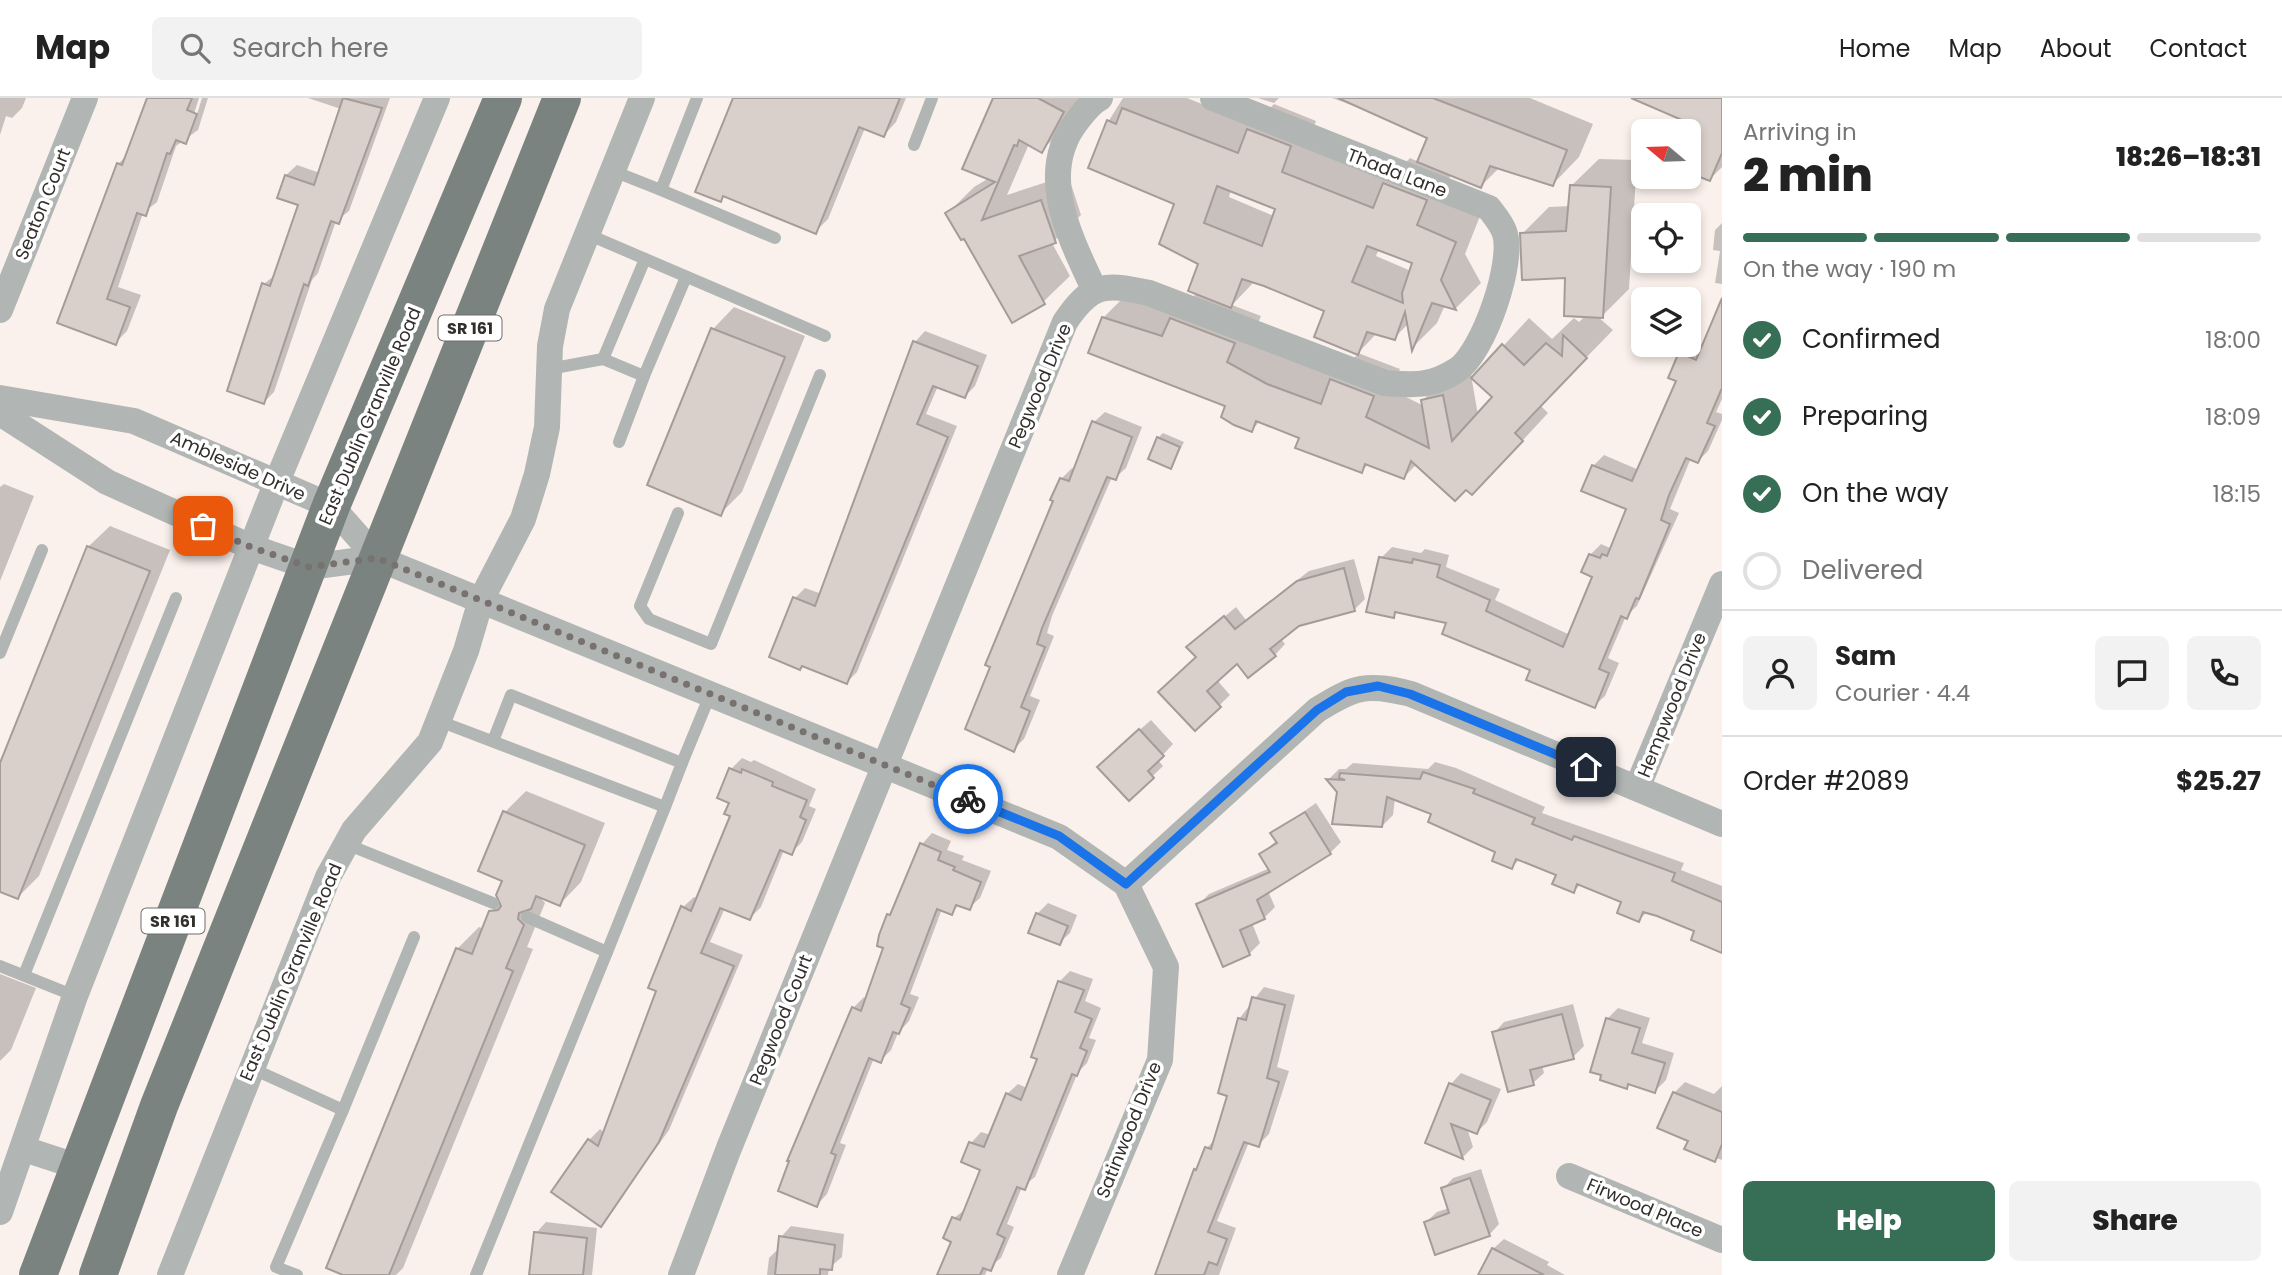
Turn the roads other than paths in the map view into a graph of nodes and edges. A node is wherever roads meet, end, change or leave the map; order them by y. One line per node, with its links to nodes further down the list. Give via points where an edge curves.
1 (85, 98): 18 (street, Seaton Court)
2 (437, 98): 27 (street)
3 (503, 98): 28 (main road, East Dublin Granville Road / SR 161)
4 (562, 98): 32 (main road, SR 161)
5 (642, 98): 11 (street, East Dublin Granville Road)
6 (697, 98): 12 (lane)
7 (932, 98): 10 (lane)
8 (1100, 98): 17 (street, via 1091,102 1068,133 1057,179 1065,226)
9 (1213, 98): 17 (street, Thada Lane, via 1489,208 1505,232 1507,260 1482,336 1460,369 1424,386 1385,383 1149,293 1114,285)
10 (914, 145)
11 (613, 171): 12 (lane); 13 (street, East Dublin Granville Road)
12 (662, 190): 14 (lane)
13 (586, 234): 15 (lane); 21 (street, East Dublin Granville Road, via 556,309)
14 (775, 239)
15 (645, 259): 16 (lane); 20 (lane)
16 (686, 277): 19 (lane); 23 (lane)
17 (1094, 289): 42 (street, Pegwood Drive, via 1065,322)
18 (0, 310)
19 (825, 336)
20 (603, 359): 21 (lane); 23 (lane)
21 (549, 369): 36 (street, East Dublin Granville Road, via 547,427 537,474 523,519)
22 (820, 375): 29 (lane, via 711,644 649,619 640,606)
23 (644, 376): 26 (lane)
24 (0, 398): 27 (street, Ambleside Drive, via 134,421)
25 (0, 413): 30 (street, via 107,482)
26 (619, 442)
27 (276, 484): 28 (street, Ambleside Drive); 30 (street)
28 (331, 506): 32 (street, Ambleside Drive); 33 (main road, East Dublin Granville Road / SR 161)
29 (678, 513)
30 (251, 547): 33 (street); 54 (street)
31 (42, 550): 37 (lane)
32 (377, 558): 33 (street); 36 (street, Satinwood Drive); 63 (main road, SR 161, via 159,1106)
33 (309, 567): 58 (main road, East Dublin Granville Road / SR 161)
34 (1722, 584): 43 (street, Hempwood Drive)
35 (176, 598): 53 (lane)
36 (481, 600): 38 (street, Satinwood Drive); 39 (street, East Dublin Granville Road)
37 (0, 653)
38 (710, 695): 41 (lane); 42 (street, Satinwood Drive)
39 (439, 721): 40 (lane); 46 (street, East Dublin Granville Road, via 430,742)
40 (493, 741): 41 (lane, via 511,695); 44 (lane)
41 (682, 763): 44 (lane)
42 (884, 765): 47 (street, Satinwood Drive, via 1059,836); 67 (street, Pegwood Court)
43 (1637, 788): 45 (street); 47 (street, via 1410,694 1378,686 1346,692 1317,710)
44 (665, 807): 51 (lane)
45 (1722, 824)
46 (346, 844): 48 (lane); 55 (street, East Dublin Granville Road, via 328,877)
47 (1126, 884): 68 (street, Satinwood Drive, via 1166,967 1160,1060)
48 (493, 902)
49 (527, 917): 51 (lane)
50 (414, 937): 56 (lane)
51 (607, 952): 66 (lane)
52 (0, 966): 53 (lane)
53 (24, 975): 54 (lane)
54 (75, 996): 57 (street)
55 (251, 1068): 56 (lane); 64 (street, East Dublin Granville Road)
56 (343, 1110): 65 (lane, via 276,1267)
57 (24, 1149): 58 (street); 60 (street)
58 (79, 1167): 62 (main road, East Dublin Granville Road / SR 161)
59 (1569, 1176): 61 (street, Firwood Place)
60 (0, 1212)
61 (1722, 1240)
62 (38, 1275)
63 (98, 1275)
64 (170, 1275)
65 (297, 1275)
66 (476, 1275)
67 (681, 1275)
68 (1070, 1275)

